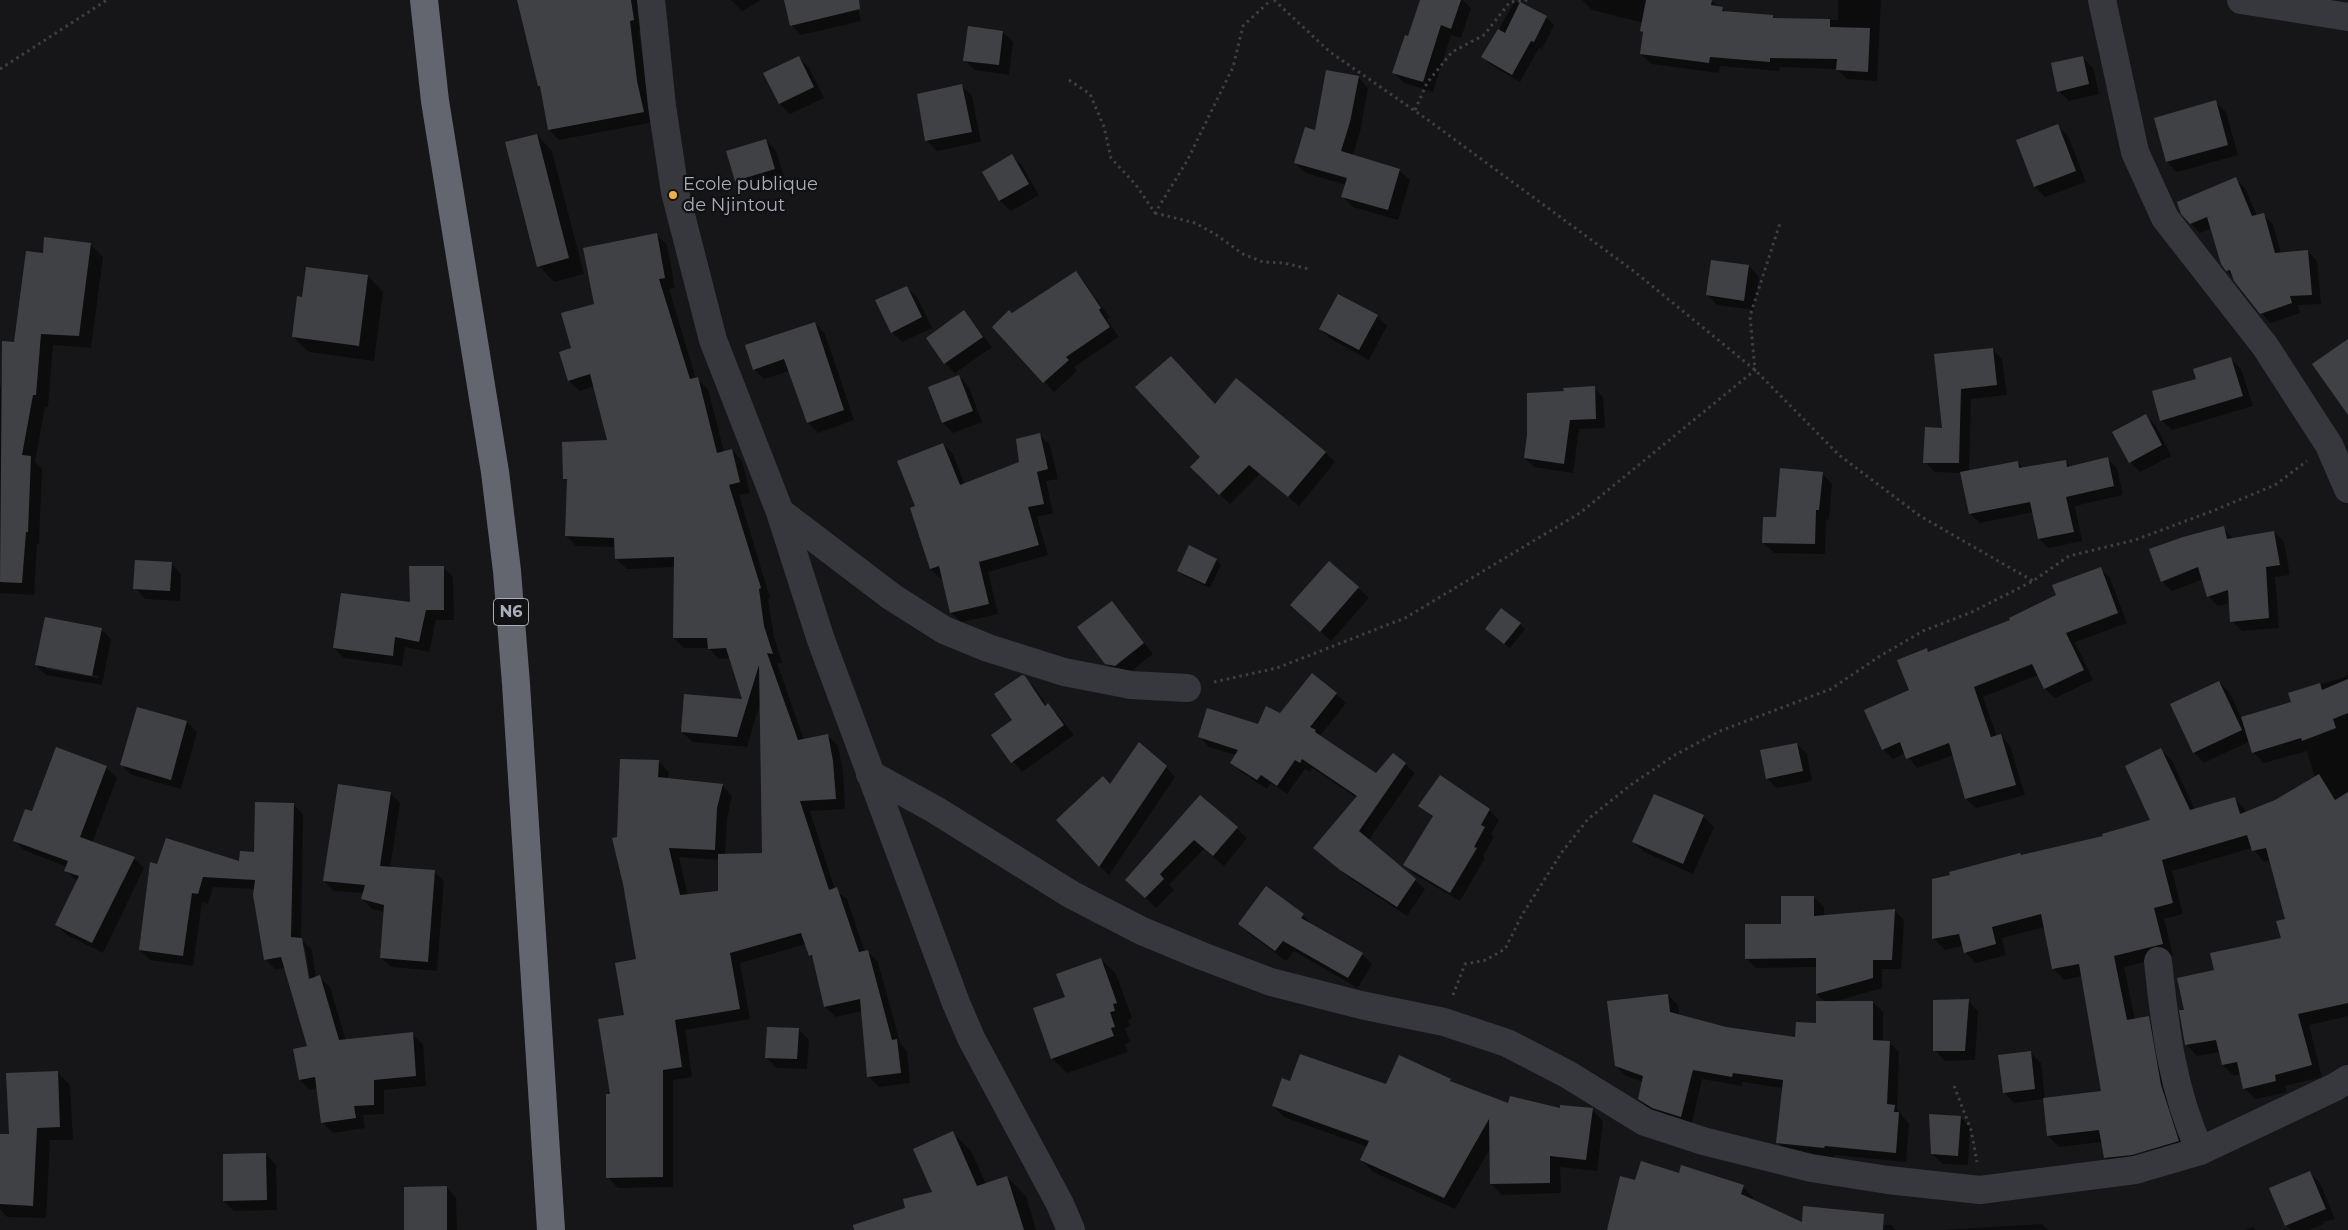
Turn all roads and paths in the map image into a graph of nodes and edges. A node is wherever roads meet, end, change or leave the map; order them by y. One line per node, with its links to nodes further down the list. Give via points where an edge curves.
1 (107, 0): 9 (path)
2 (424, 0): 28 (highway, N6, via 435,101 495,472 507,571)
3 (651, 0): 18 (street, via 675,192 695,278 713,340)
4 (1273, 0): 11 (path, via 1330,52); 12 (path, via 1243,26 1233,67 1187,161)
5 (1528, 0): 11 (path, via 1510,2 1484,35 1452,52 1427,83)
6 (2102, 0): 16 (street, via 2135,152 2165,218 2265,346)
7 (2241, 0): 8 (street)
8 (2348, 17)
9 (0, 68)
10 (1069, 80): 12 (path, via 1090,94 1112,158)
11 (1415, 110): 15 (path, via 1635,272)
12 (1156, 213): 14 (path, via 1195,224 1243,254 1263,262)
13 (1780, 222): 15 (path, via 1750,316)
14 (1309, 269)
15 (1755, 370): 19 (path, via 1839,455 1920,516); 20 (path, via 1580,512 1405,618 1277,668)
16 (2330, 445): 17 (street); 19 (path, via 2275,485 2135,540 2069,556)
17 (2348, 489)
18 (780, 512): 20 (street, via 892,598 944,630 1064,672 1131,684); 21 (street, via 821,640)
19 (2033, 581): 23 (path, via 1972,612 1923,631 1831,689 1720,731 1675,755 1632,784 1588,819 1562,852 1522,915 1505,949 1486,960 1464,964)
20 (1187, 688)
21 (870, 774): 23 (street, via 934,809 1072,895 1142,931 1271,982); 29 (street, via 971,1038)
22 (2158, 961): 26 (street, via 2176,1085)
23 (1444, 1022): 27 (street, via 1529,1053 1645,1122 1702,1141 1810,1168)
24 (2348, 1079): 26 (street)
25 (1954, 1086): 27 (path, via 1972,1130)
26 (2200, 1151): 27 (street, via 2135,1170)
27 (1980, 1190)
28 (551, 1230)
29 (1071, 1230)

